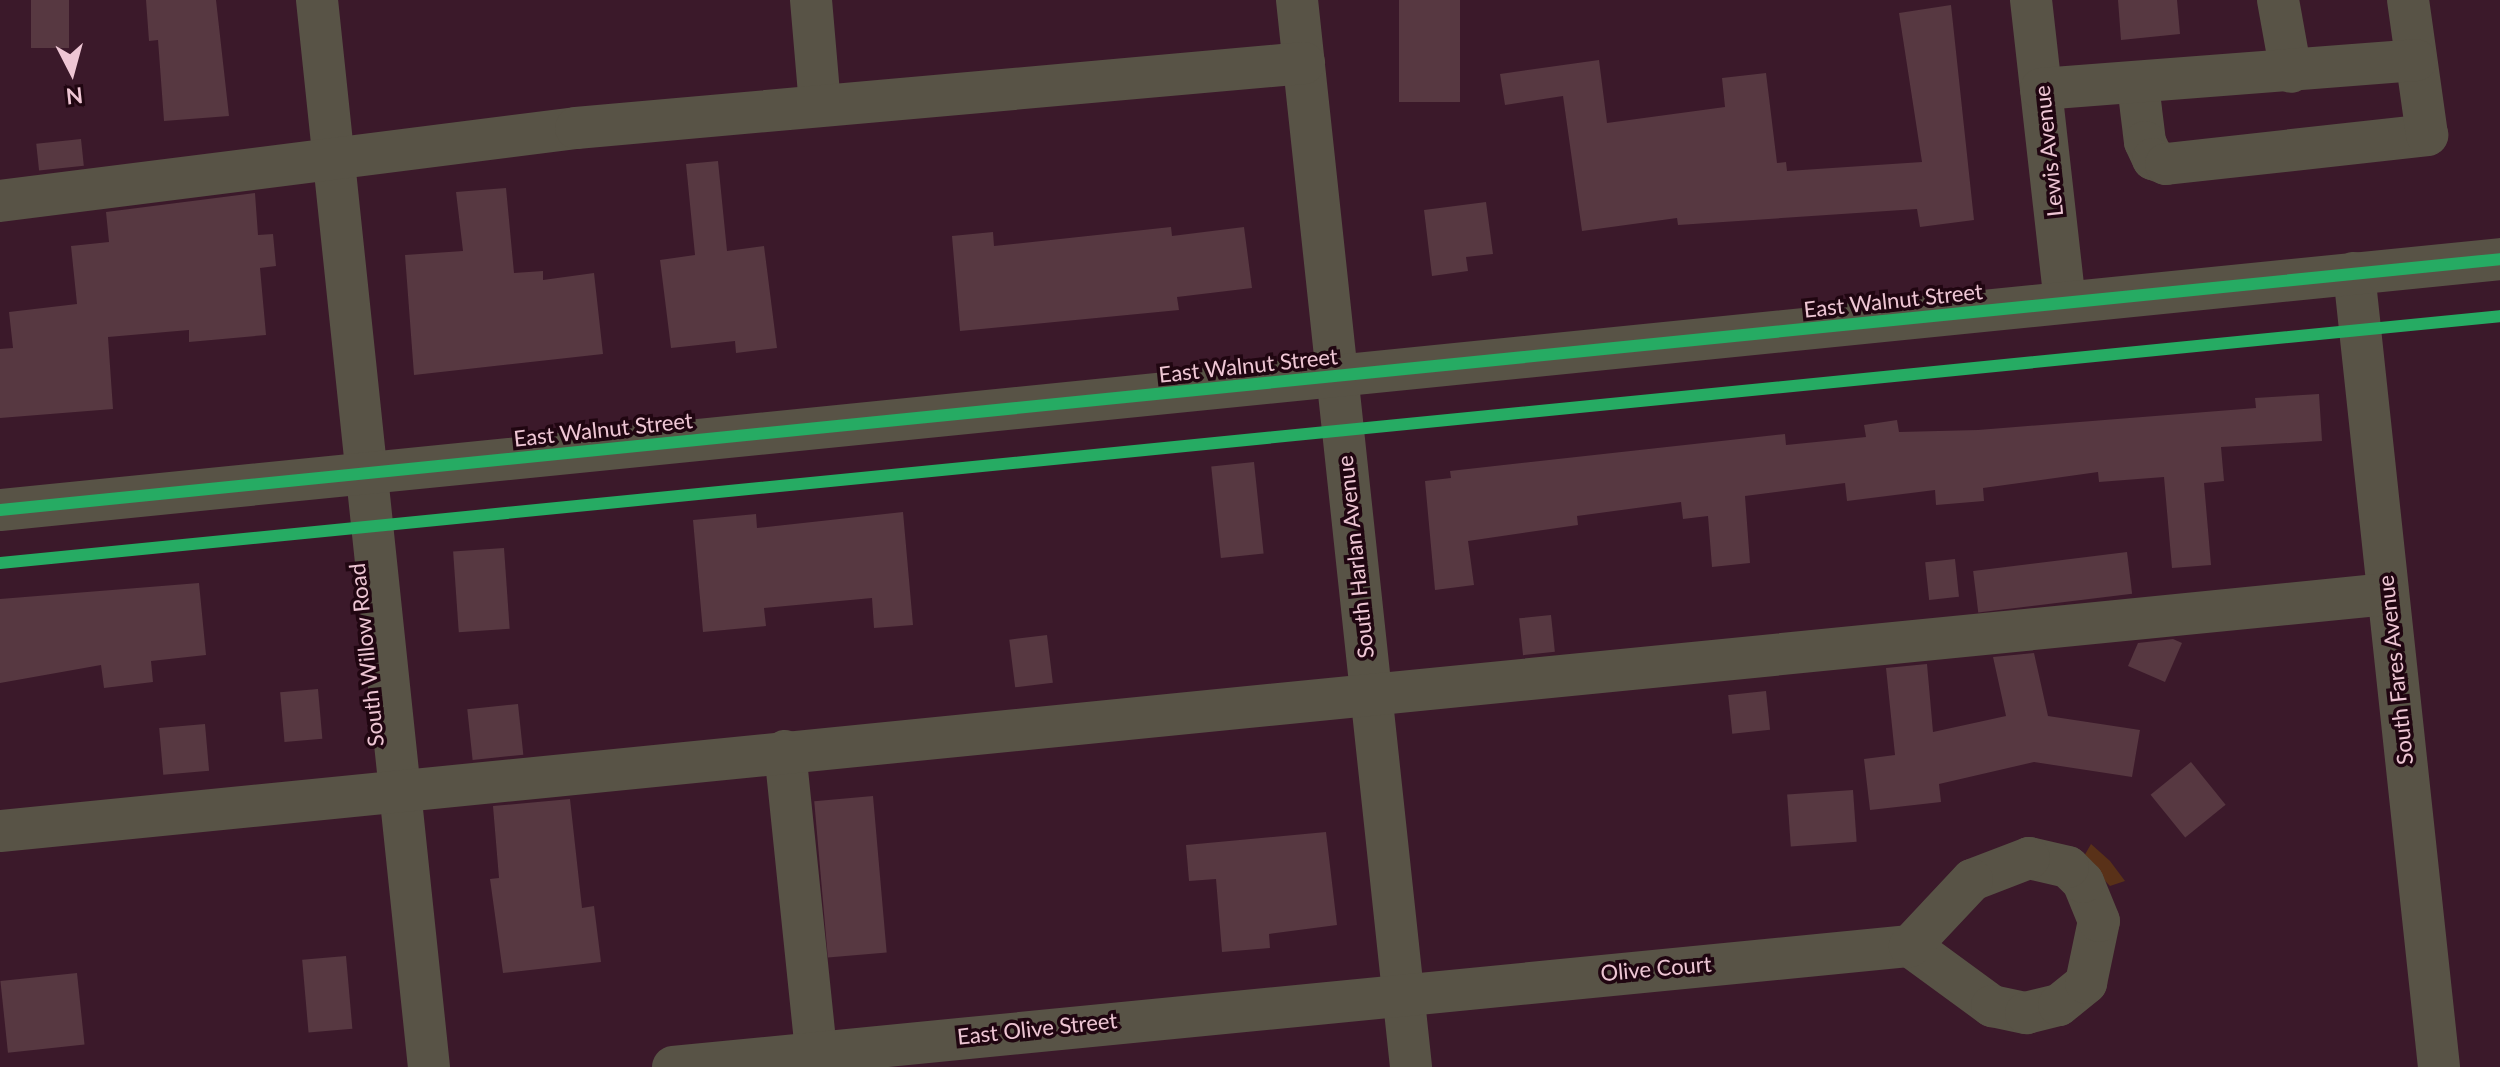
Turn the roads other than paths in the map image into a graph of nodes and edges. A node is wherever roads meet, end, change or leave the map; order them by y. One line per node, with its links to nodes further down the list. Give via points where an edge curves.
1 (317, 0): 13 (street, South Willow Road)
2 (811, 0): 12 (street)
3 (1297, 0): 8 (street, South Harlan Avenue)
4 (2031, 0): 11 (street, Lewis Avenue)
5 (2278, 0): 9 (street)
6 (2408, 0): 7 (street)
7 (2416, 60): 9 (street); 10 (street, via 2427,135 2185,165 2153,159)
8 (1304, 63): 12 (street); 18 (street, South Harlan Avenue)
9 (2291, 72): 10 (street)
10 (2138, 85): 11 (street)
11 (2041, 89): 17 (street, Lewis Avenue)
12 (820, 104): 13 (street)
13 (333, 154): 14 (street); 19 (street, South Willow Road)
14 (0, 201)
15 (2500, 259): 16 (street, East Walnut Street)
16 (2354, 273): 17 (street, East Walnut Street); 21 (street, South Fares Avenue)
17 (2065, 302): 18 (street, East Walnut Street)
18 (1337, 376): 19 (street, East Walnut Street); 22 (street, South Harlan Avenue)
19 (367, 473): 20 (street, East Walnut Street); 24 (street, South Willow Road)
20 (0, 510)
21 (2387, 594): 22 (street); 32 (street, South Fares Avenue)
22 (1369, 693): 23 (street); 27 (street, South Harlan Avenue)
23 (785, 751): 24 (street); 28 (street)
24 (401, 789): 25 (street); 29 (street, South Willow Road)
25 (0, 831)
26 (1910, 946): 26 (street, via 1972,880 2029,858 2068,867 2083,882 2099,921 2086,983 2045,1012 1992,1006); 27 (street, Olive Court)
27 (1402, 992): 28 (street, East Olive Street); 31 (street, South Harlan Avenue)
28 (816, 1050): 30 (street, East Olive Street)
29 (429, 1067)
30 (673, 1067)
31 (1411, 1067)
32 (2439, 1067)

